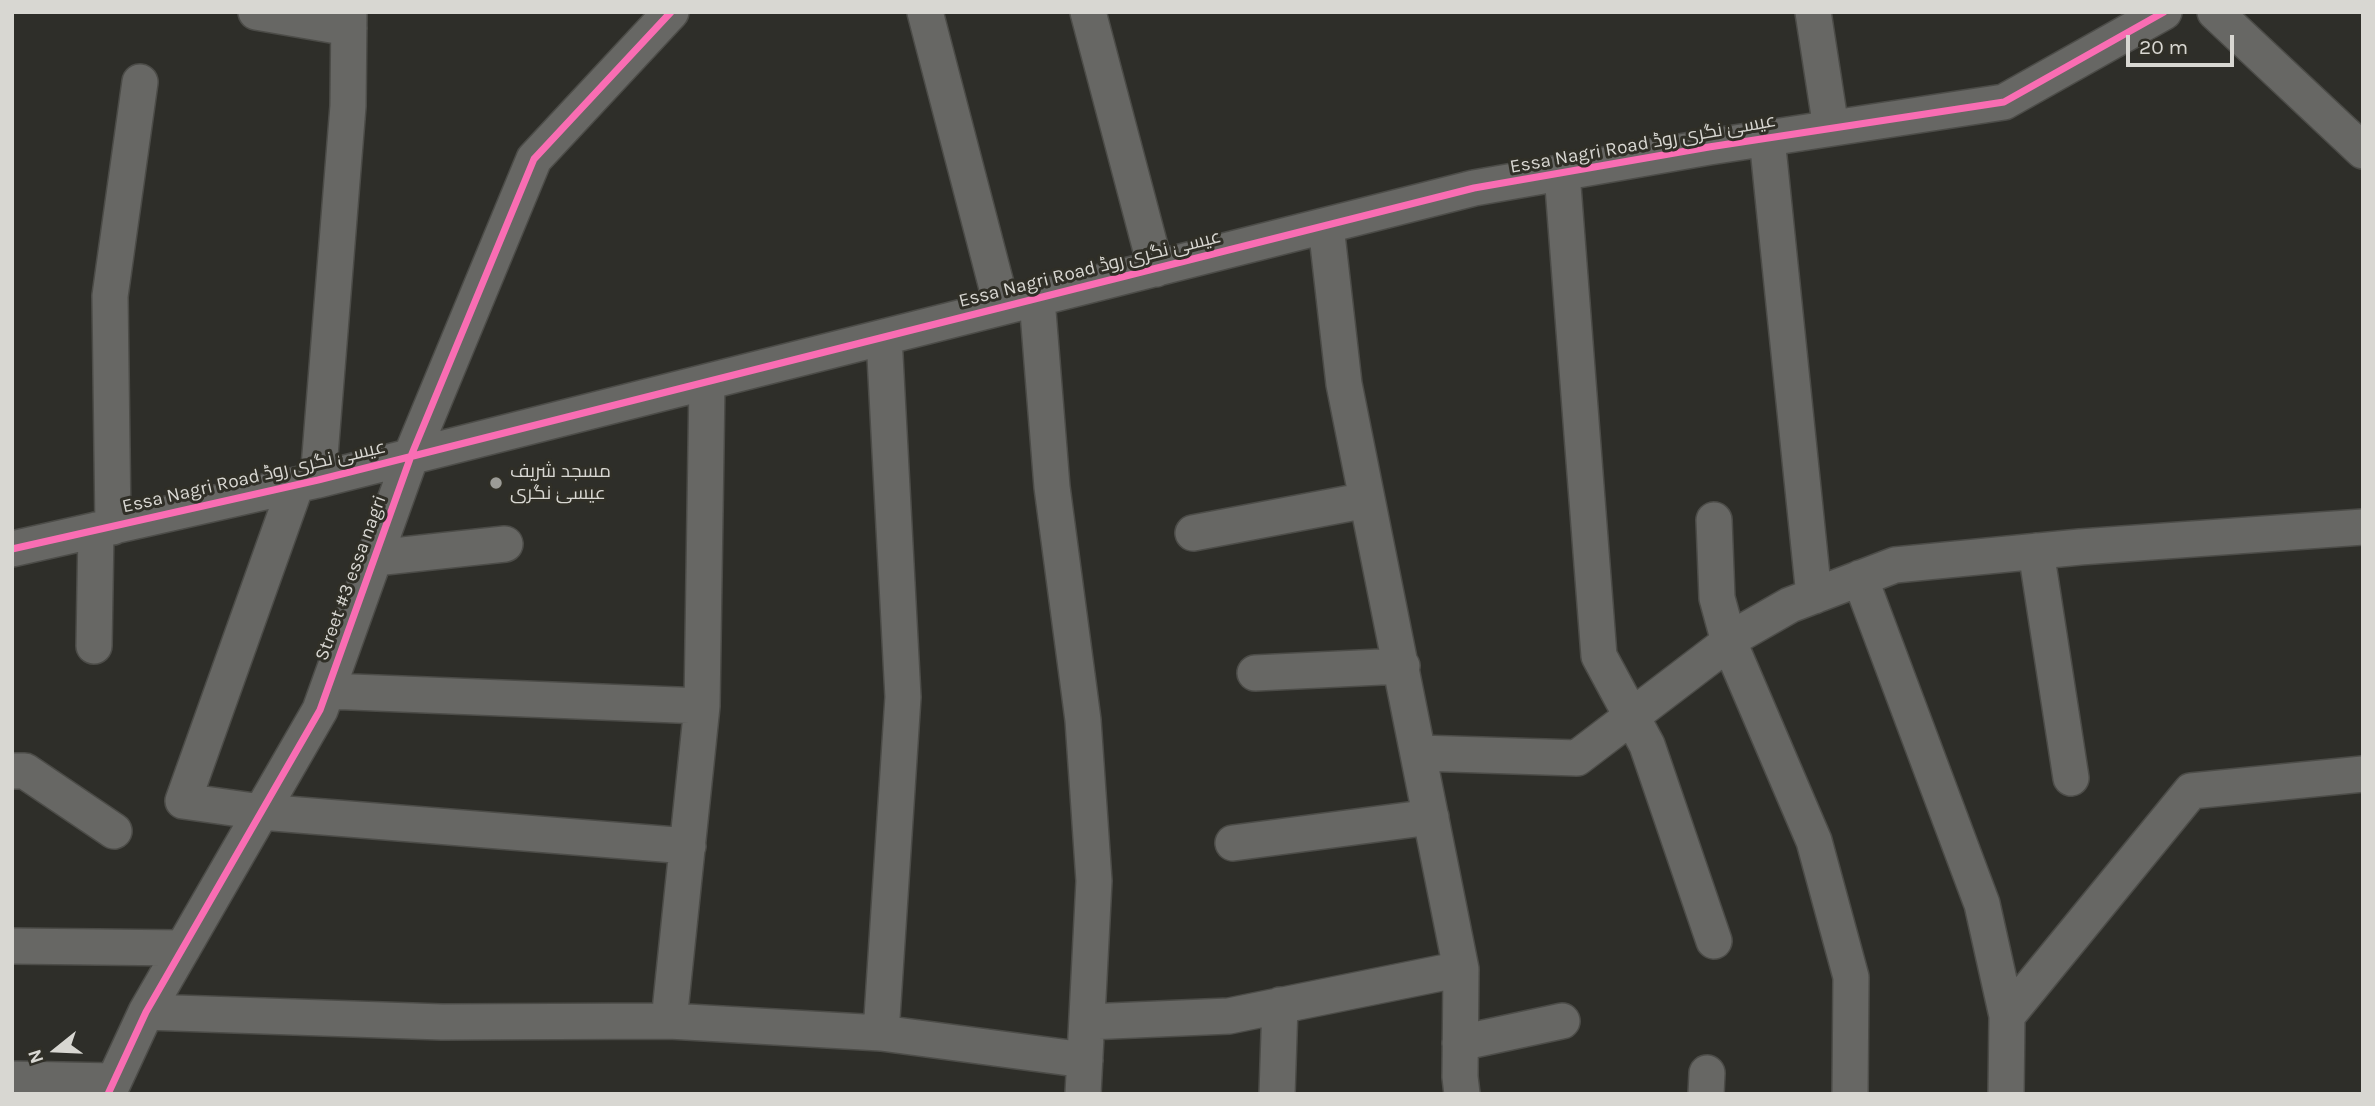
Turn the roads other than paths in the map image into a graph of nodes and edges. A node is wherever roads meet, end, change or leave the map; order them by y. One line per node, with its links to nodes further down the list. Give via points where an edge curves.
1 (256, 12): 8 (street)
2 (671, 12): 20 (street, Street #3 essa nagri, via 534,159)
3 (925, 12): 17 (street)
4 (1088, 12): 15 (street)
5 (1813, 12): 10 (street)
6 (2164, 12): 10 (street, Essa Nagri Road عیسیٰ نگری روڈ, via 2004,102)
7 (2215, 12): 12 (street)
8 (349, 20): 21 (street, via 348,106)
9 (141, 82): 25 (street, via 110,296)
10 (1831, 128): 11 (street, Essa Nagri Road عیسیٰ نگری روڈ)
11 (1767, 138): 13 (street, Essa Nagri Road عیسیٰ نگری روڈ); 32 (street)
12 (2363, 151)
13 (1562, 173): 14 (street, Essa Nagri Road عیسیٰ نگری روڈ, via 1474,188); 39 (street, via 1599,656)
14 (1326, 226): 15 (street, Essa Nagri Road عیسیٰ نگری روڈ); 22 (street, via 1343,384)
15 (1156, 269): 16 (street, Essa Nagri Road عیسیٰ نگری روڈ)
16 (1037, 299): 17 (street, Essa Nagri Road عیسیٰ نگری روڈ); 58 (street, via 1052,487 1083,720 1093,867)
17 (1002, 307): 18 (street, Essa Nagri Road عیسیٰ نگری روڈ)
18 (884, 337): 19 (street, Essa Nagri Road عیسیٰ نگری روڈ); 59 (street, via 903,697)
19 (706, 382): 20 (street, Essa Nagri Road عیسیٰ نگری روڈ); 38 (street)
20 (411, 456): 21 (street, Essa Nagri Road عیسیٰ نگری روڈ); 30 (street, Street #3 essa nagri)
21 (307, 482): 25 (street, Essa Nagri Road عیسیٰ نگری روڈ); 44 (street, via 183,801)
22 (1367, 500): 26 (street); 35 (street)
23 (1714, 520): 33 (street, via 1717,598)
24 (2363, 527): 29 (street)
25 (104, 528): 28 (street, Essa Nagri Road عیسیٰ نگری روڈ); 34 (street)
26 (1193, 533)
27 (505, 544): 30 (street)
28 (12, 549)
29 (2036, 551): 31 (street, via 1895,565); 43 (street)
30 (374, 558): 37 (street, Street #3 essa nagri)
31 (1860, 578): 32 (street); 55 (street, via 1982,904)
32 (1814, 596): 33 (street, via 1790,605)
33 (1729, 642): 39 (street); 67 (street, via 1814,841 1851,977)
34 (94, 646)
35 (1402, 666): 36 (street); 40 (street)
36 (1255, 673)
37 (327, 691): 38 (street); 44 (street, Street #3 essa nagri)
38 (702, 706): 48 (street)
39 (1632, 718): 40 (street, via 1577,758); 49 (street, via 1647,745)
40 (1419, 753): 45 (street)
41 (12, 771): 46 (street, via 25,771)
42 (2363, 774): 55 (street, via 2191,791)
43 (2071, 778)
44 (261, 812): 48 (street); 51 (street, Street #3 essa nagri)
45 (1432, 817): 47 (street); 52 (street)
46 (114, 831)
47 (1233, 842)
48 (688, 846): 56 (street)
49 (1714, 941)
50 (12, 946): 51 (street)
51 (183, 948): 54 (street, Street #3 essa nagri)
52 (1461, 968): 53 (street); 60 (street)
53 (1280, 1006): 58 (street, via 1229,1016); 65 (street)
54 (146, 1012): 56 (street, via 442,1022); 63 (street, Street #3 essa nagri)
55 (2007, 1016): 68 (street)
56 (669, 1021): 59 (street)
57 (1562, 1021): 60 (street)
58 (1087, 1022): 61 (street)
59 (881, 1033): 61 (street)
60 (1460, 1043): 66 (street)
61 (1085, 1060): 64 (street)
62 (12, 1079): 63 (street)
63 (111, 1087)
64 (1083, 1094)
65 (1277, 1094)
66 (1462, 1094)
67 (1850, 1094)
68 (2006, 1094)

